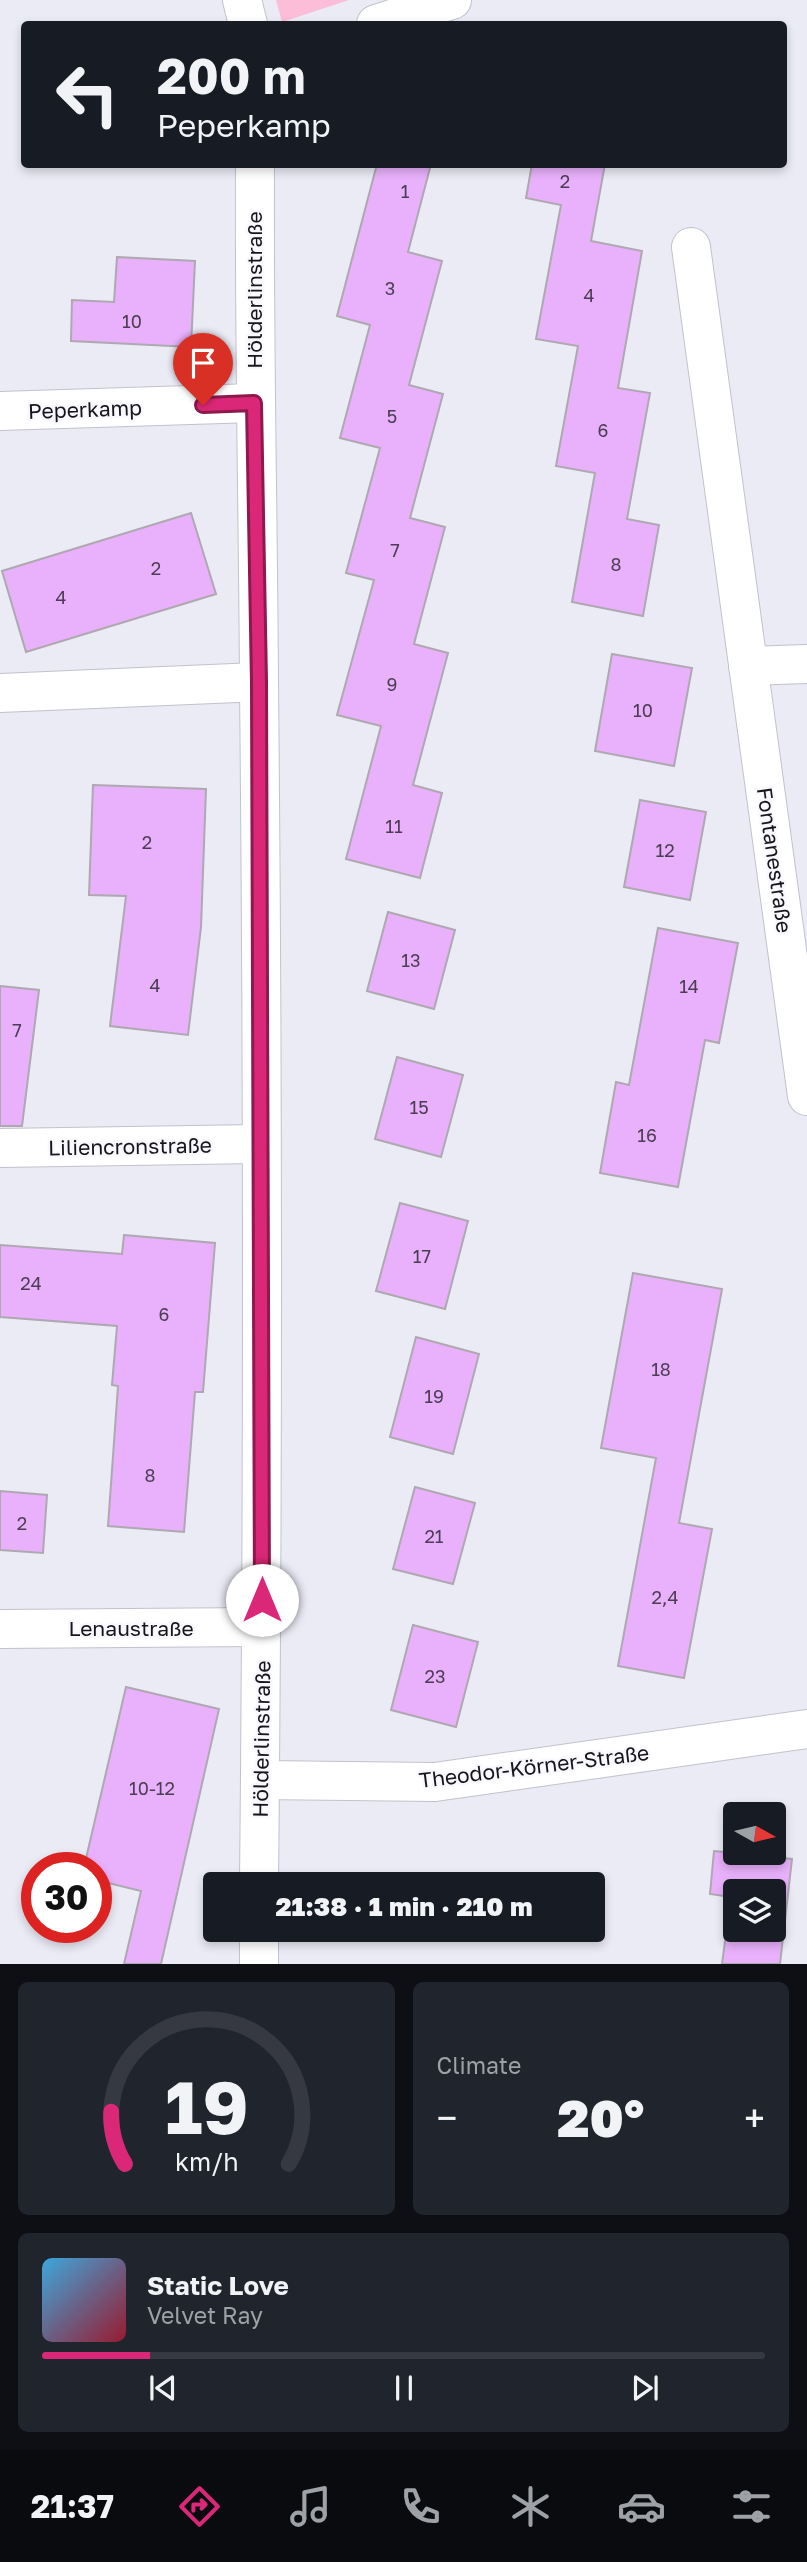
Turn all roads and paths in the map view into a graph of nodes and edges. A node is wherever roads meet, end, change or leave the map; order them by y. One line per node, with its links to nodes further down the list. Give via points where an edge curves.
1 (242, 0): 3 (street)
2 (452, 0): 4 (street)
3 (247, 21)
4 (386, 21)
5 (255, 168): 7 (street, Hölderlinstraße)
6 (691, 247): 10 (street, Fontanestraße)
7 (254, 403): 8 (street, Peperkamp); 11 (street, Hölderlinstraße)
8 (0, 411)
9 (807, 664): 10 (street)
10 (748, 666): 13 (street, Fontanestraße)
11 (259, 682): 12 (street); 14 (street, Hölderlinstraße)
12 (0, 693)
13 (807, 1096)
14 (260, 1144): 15 (street, Liliencronstraße); 16 (street, Hölderlinstraße)
15 (0, 1148)
16 (262, 1627): 17 (street, Lenaustraße); 19 (street, Hölderlinstraße)
17 (0, 1629)
18 (807, 1729): 19 (street, Theodor-Körner-Straße, via 435,1782)
19 (260, 1780): 20 (street, Hölderlinstraße)
20 (259, 1872)
21 (259, 1942): 22 (street)
22 (259, 1964)

